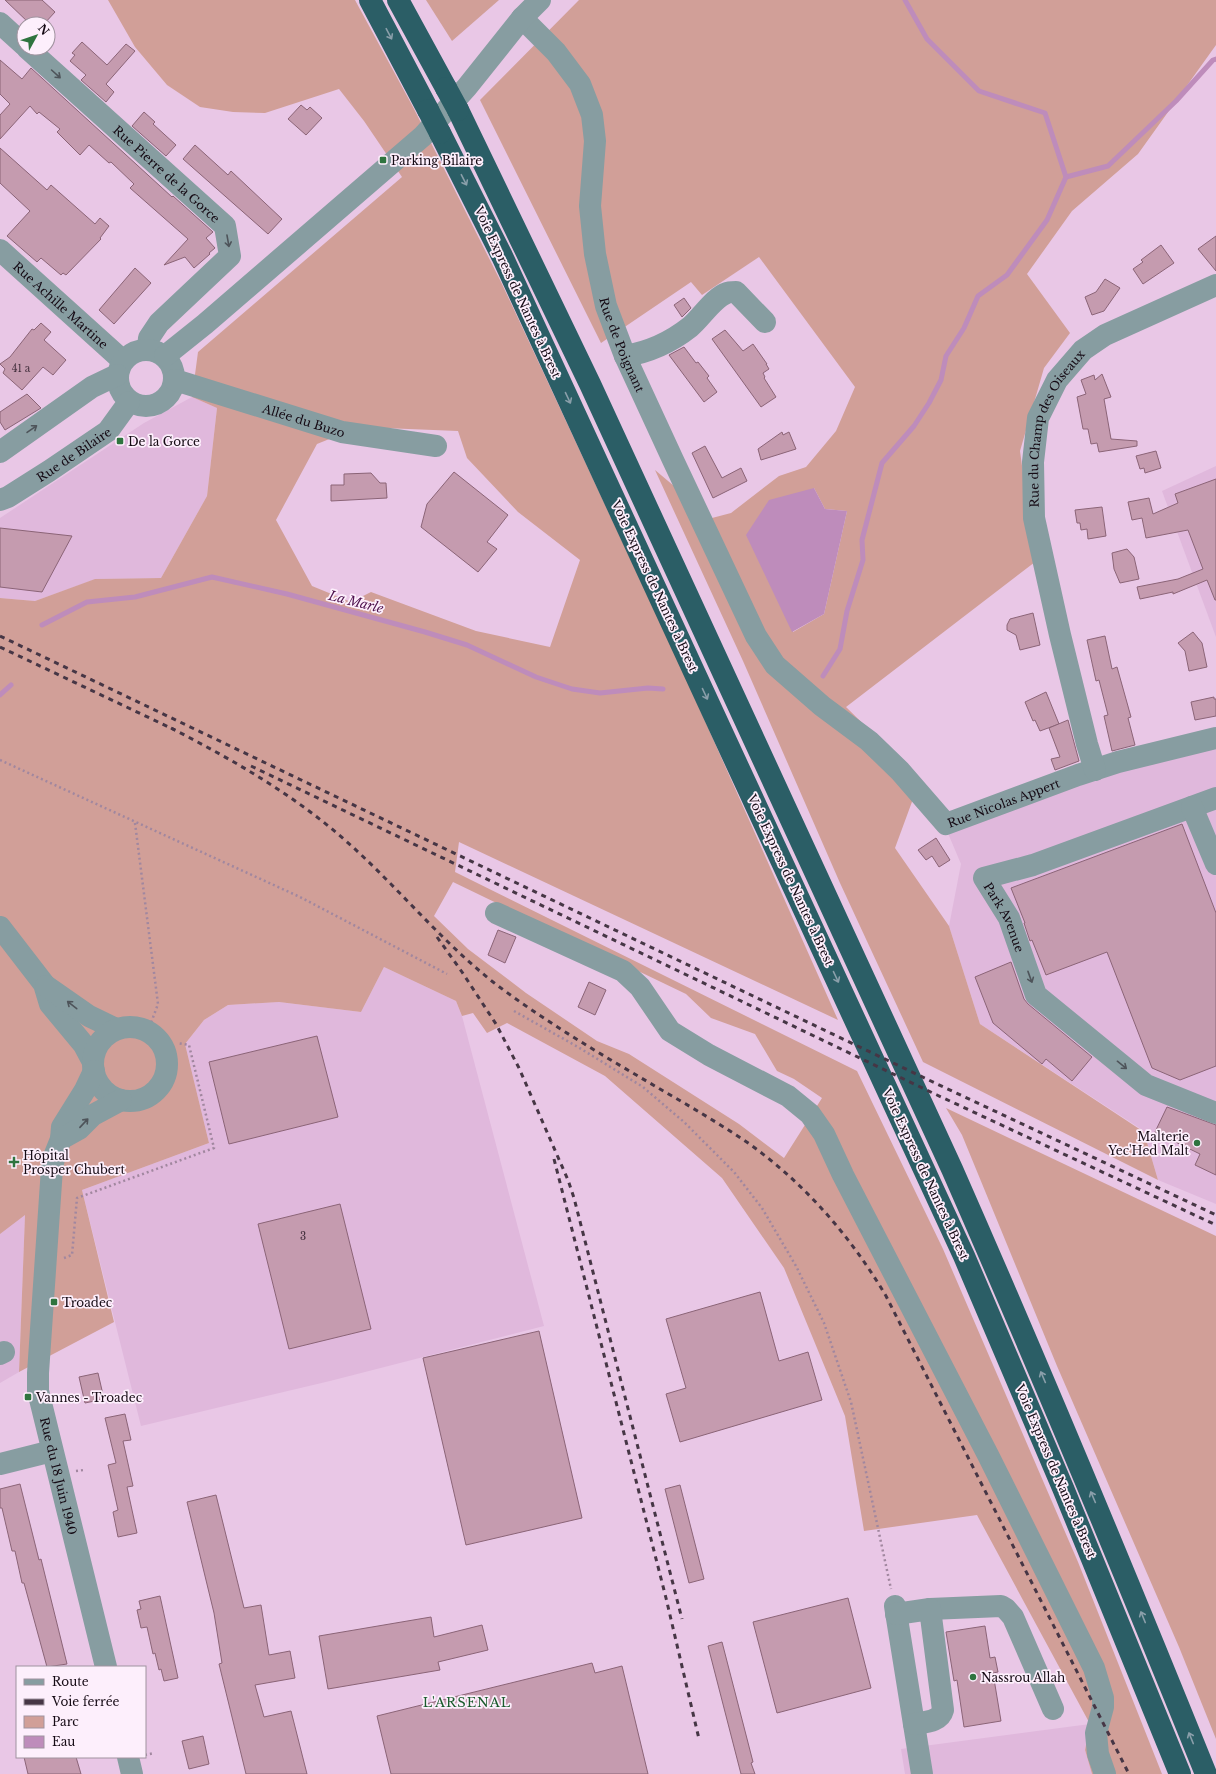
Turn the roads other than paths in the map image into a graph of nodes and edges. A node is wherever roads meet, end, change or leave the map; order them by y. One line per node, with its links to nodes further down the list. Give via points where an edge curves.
1 (370, 0): 43 (highway, Voie Express de Nantes à Brest, one-way to 43, bridge, via 502,256 948,1220 1063,1488)
2 (398, 0): 44 (highway, Voie Express de Nantes à Brest, one-way to 2, bridge, via 1087,1483 952,1169 590,384 458,110)
3 (540, 0): 4 (street)
4 (522, 18): 11 (street, via 423,136 205,324); 12 (street, Rue de Poignant, via 556,52 580,84 592,115 595,141 590,206 595,254 606,306)
5 (0, 23): 6 (street)
6 (16, 38)
7 (36, 56): 11 (street, Rue Pierre de la Gorce, one-way to 11, via 225,226 230,256 159,323 149,338)
8 (0, 250): 13 (street, Rue Achille Martine)
9 (1216, 285): 21 (street, Rue du Champ des Oiseaux, via 1106,334 1083,350 1057,380 1038,418 1033,462 1034,518 1086,744)
10 (765, 322): 12 (street, via 736,292 726,293 692,326 674,339 644,353)
11 (157, 352): 13 (street, via 132,352); 14 (street, via 173,368)
12 (625, 356): 19 (street, Rue de Poignant, via 756,636)
13 (120, 367): 15 (street, via 120,392); 17 (street, one-way to 13)
14 (175, 380): 15 (street, via 170,394 156,405 142,406); 16 (street, Allée du Buzo, via 342,432)
15 (130, 402): 18 (street, Rue de Bilaire, via 108,431)
16 (436, 446)
17 (0, 452)
18 (3, 501)
19 (775, 665): 21 (street, Rue Nicolas Appert, via 822,706 869,741 900,771 946,824)
20 (1216, 738): 21 (street, Rue Nicolas Appert)
21 (1095, 770)
22 (1216, 798): 23 (street, Park Avenue)
23 (1192, 807): 24 (street); 31 (street, Park Avenue, one-way to 31, via 1033,865 984,878 1009,918 1036,995 1146,1085)
24 (1216, 864)
25 (496, 913): 42 (street, via 623,971 640,987 670,1031 709,1055 788,1096 810,1114 824,1134 1094,1668 1103,1698 1096,1733 1098,1754)
26 (0, 926): 27 (street)
27 (44, 984): 28 (street, one-way to 27, via 88,1016); 29 (street, via 50,1004 84,1045)
28 (116, 1029): 29 (street, via 100,1042 95,1052); 30 (street, via 132,1026 148,1031 160,1041 167,1055 167,1070 162,1085 151,1096 139,1101)
29 (93, 1067): 30 (street, via 95,1077 103,1090); 32 (street, Rue du 18 Juin 1940, via 85,1090 62,1127)
30 (121, 1100): 32 (street, one-way to 30, via 79,1129 92,1115)
31 (1216, 1113)
32 (61, 1139): 33 (street, Rue du 18 Juin 1940, via 52,1168 38,1373 38,1391)
33 (52, 1451): 34 (street); 36 (street, Rue du 18 Juin 1940)
34 (0, 1464)
35 (930, 1609): 37 (street, via 1001,1606 1006,1609 1013,1617); 38 (street, via 943,1710 937,1718); 38 (street, via 896,1610)
36 (106, 1666)
37 (1053, 1709)
38 (914, 1724): 41 (street)
39 (128, 1758): 40 (street)
40 (132, 1774)
41 (922, 1774)
42 (1105, 1774)
43 (1180, 1774)
44 (1206, 1774)

